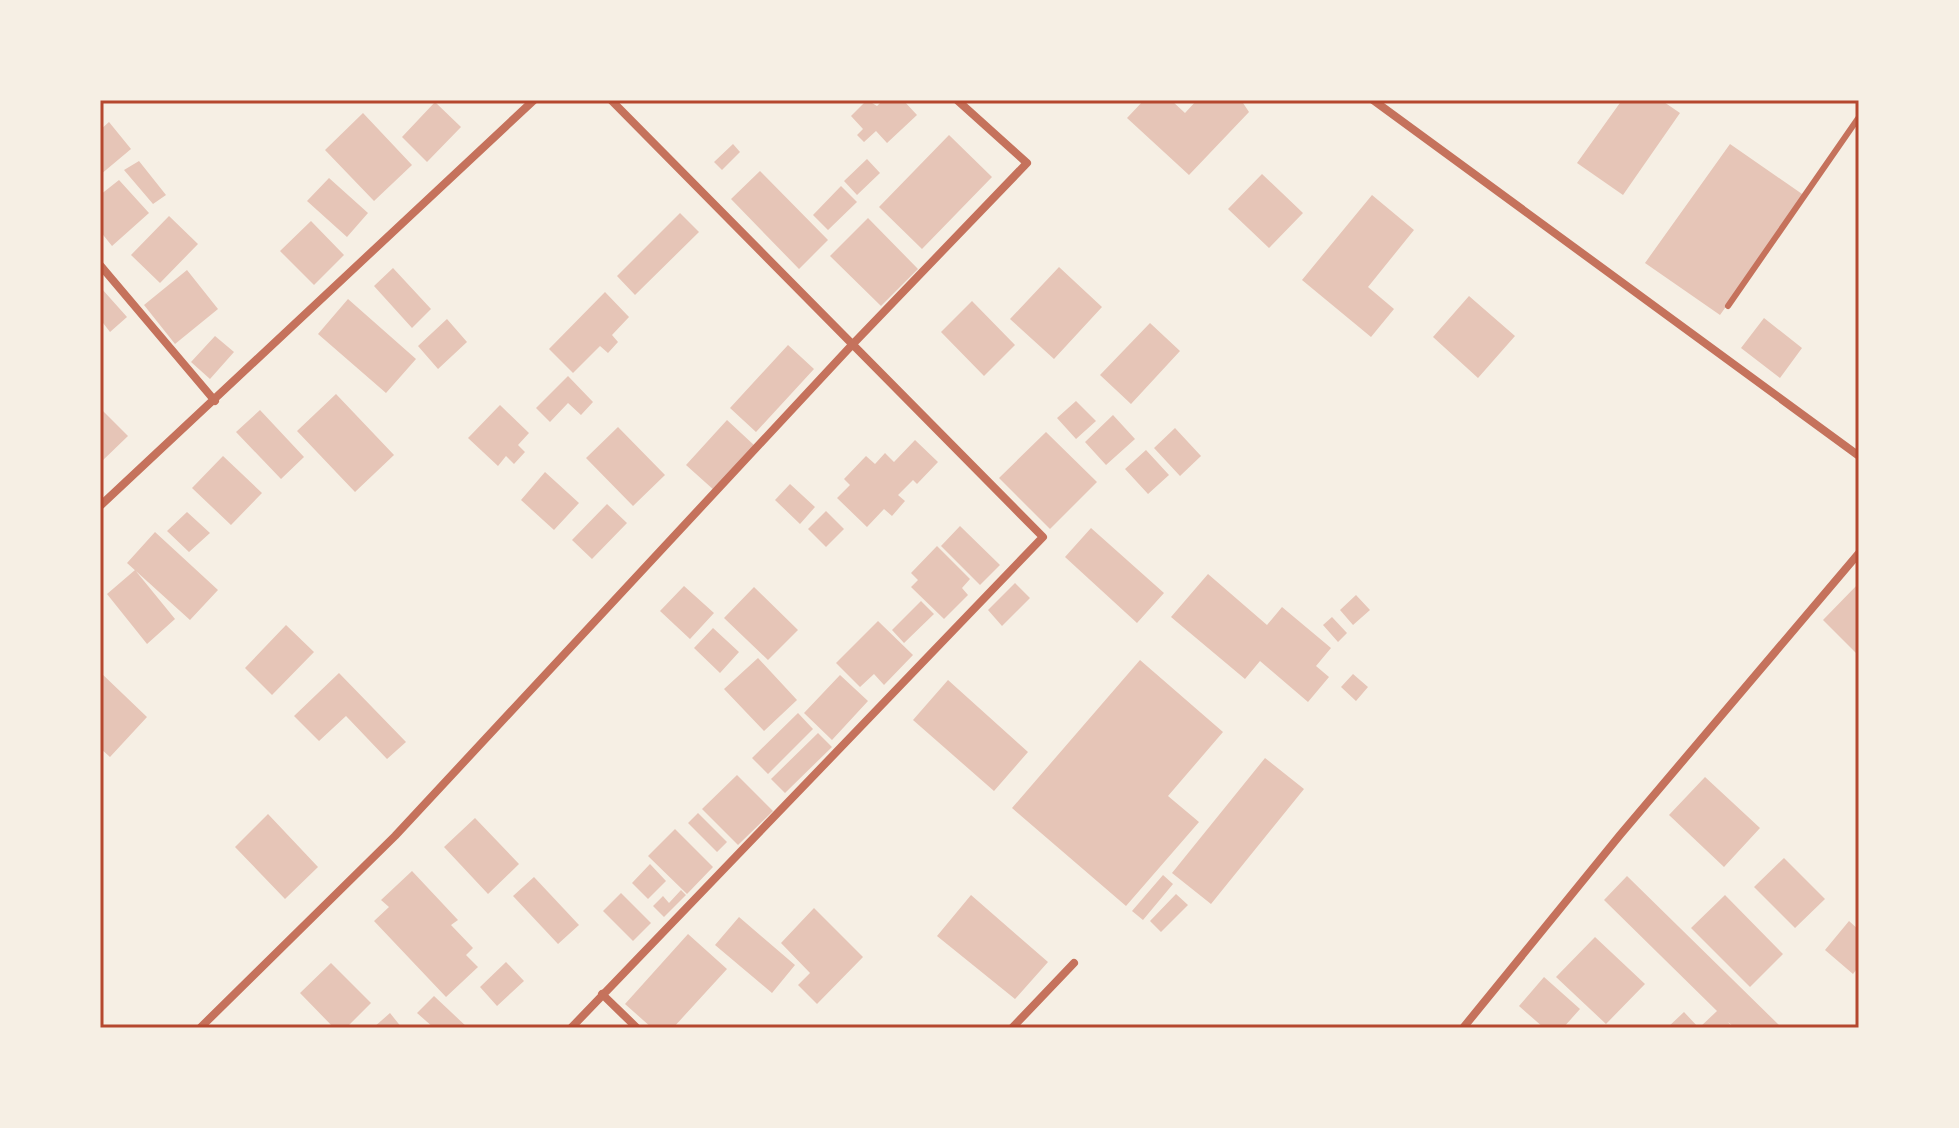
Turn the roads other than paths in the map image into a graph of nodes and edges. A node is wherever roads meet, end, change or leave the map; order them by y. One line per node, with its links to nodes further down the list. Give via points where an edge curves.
1 (534, 100): 9 (street)
2 (611, 100): 8 (street)
3 (957, 100): 8 (street, via 1027,163)
4 (1373, 100): 10 (street)
5 (1859, 117): 7 (lane)
6 (100, 265): 9 (street)
7 (1728, 306)
8 (851, 346): 14 (street, via 1043,537); 15 (street, via 395,836)
9 (215, 401): 11 (street)
10 (1859, 456)
11 (100, 506)
12 (1859, 553): 19 (street)
13 (1074, 963): 18 (street)
14 (602, 994): 16 (street); 17 (street)
15 (200, 1028)
16 (571, 1028)
17 (637, 1028)
18 (1012, 1028)
19 (1463, 1028)

